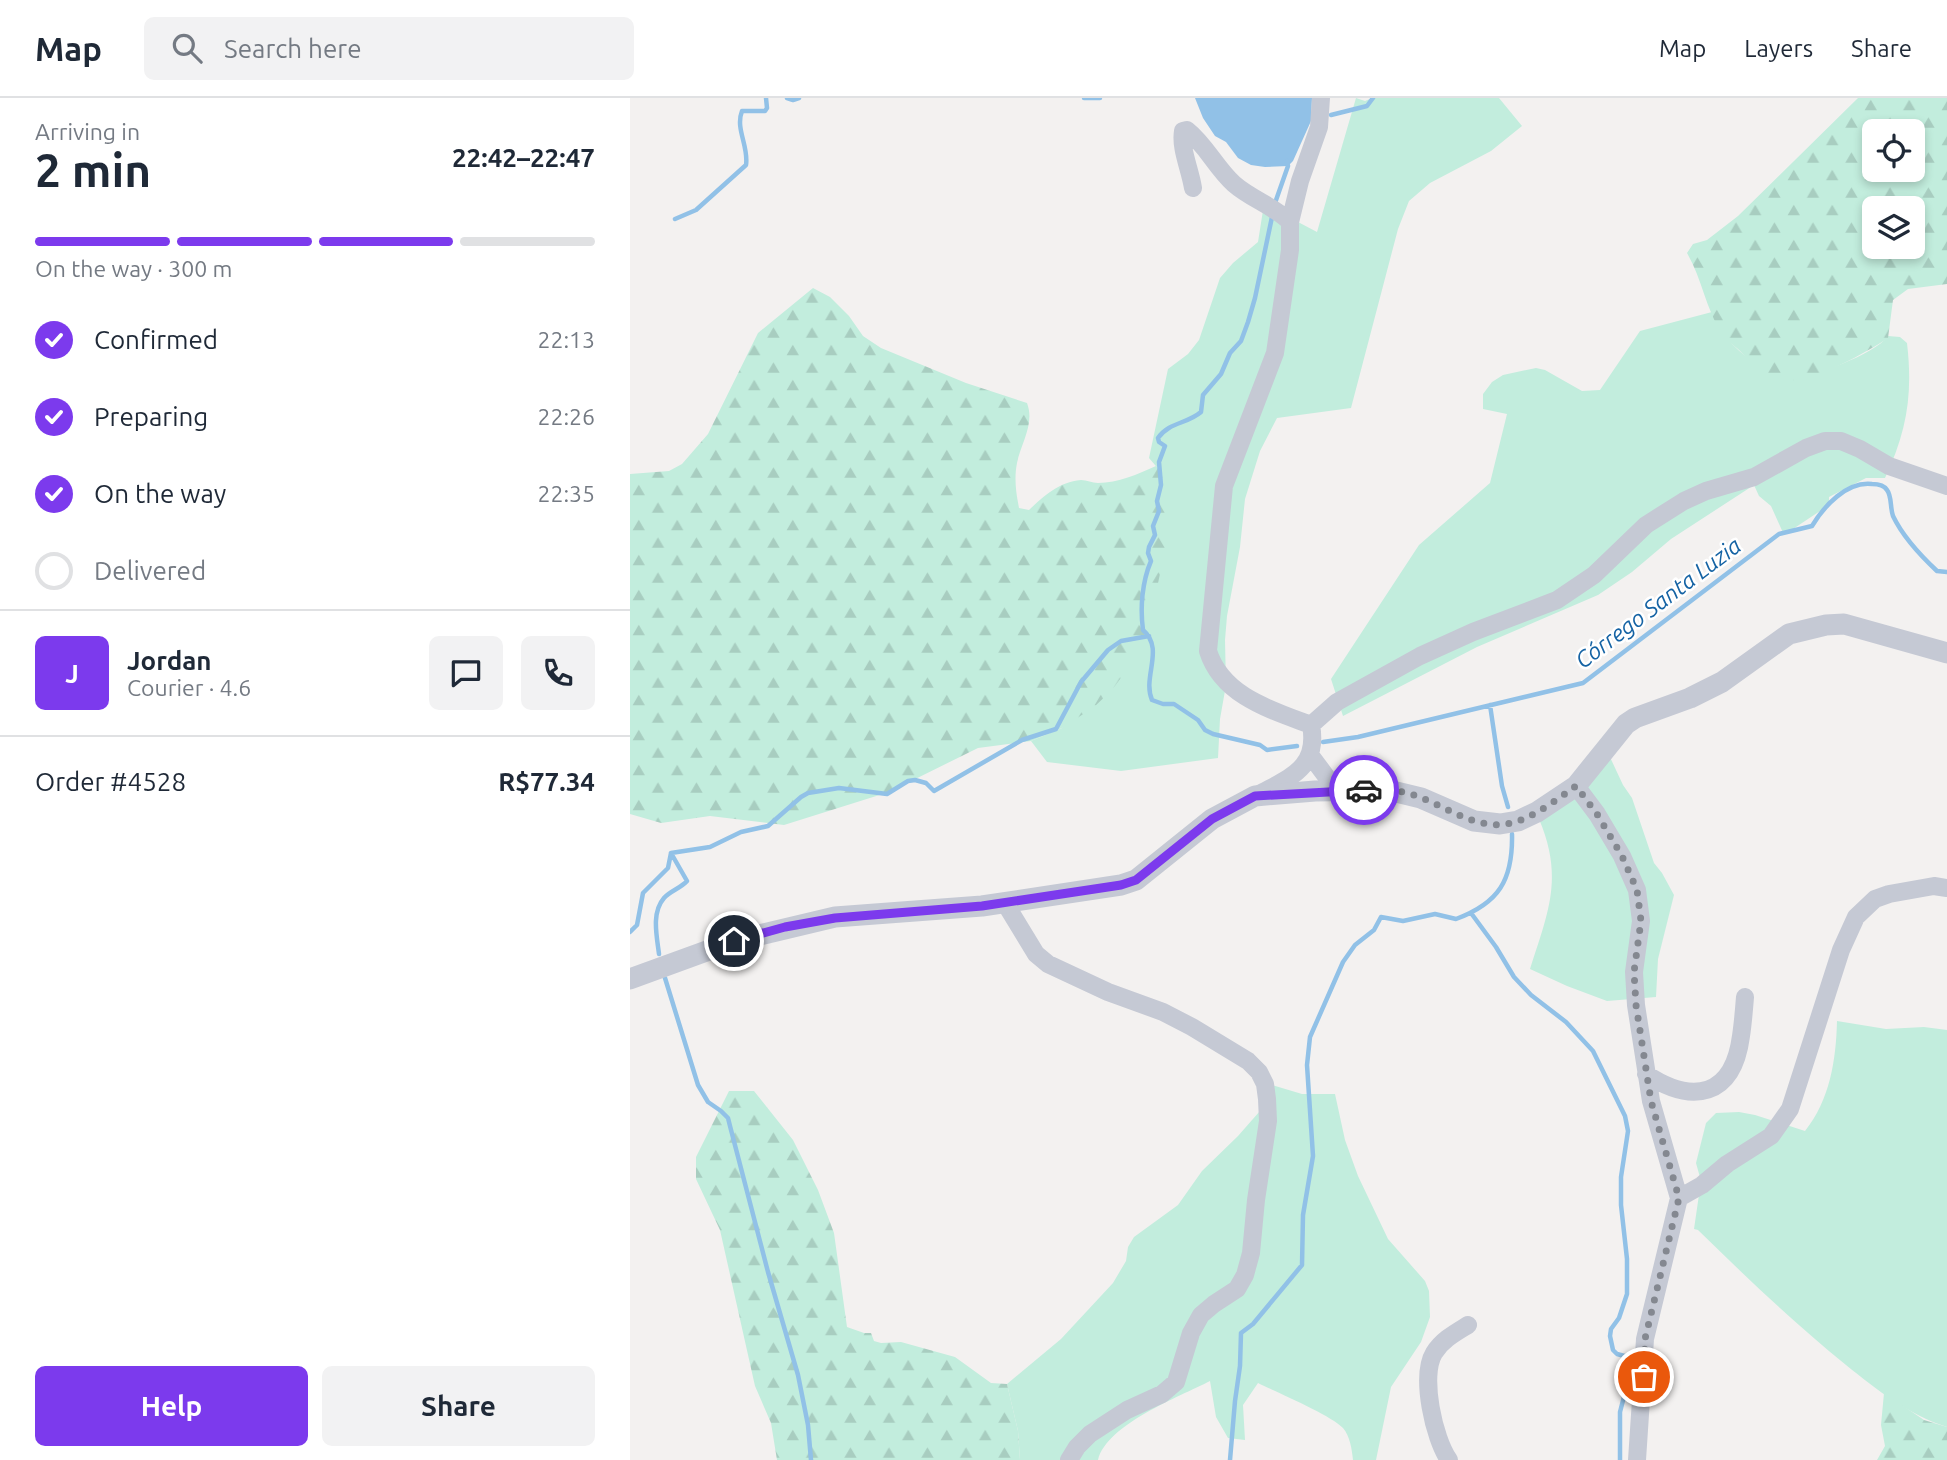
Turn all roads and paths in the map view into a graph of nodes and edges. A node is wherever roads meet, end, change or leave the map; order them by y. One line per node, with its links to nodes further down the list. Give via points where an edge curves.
1 (1321, 98): 3 (street, via 1317,134)
2 (1193, 188): 3 (street, via 1182,145 1187,130 1236,186)
3 (1290, 222): 6 (street, via 1275,353 1224,486 1208,651 1217,672 1233,688)
4 (1947, 486): 6 (street, via 1889,467 1841,441 1806,448 1755,477 1684,501 1646,525 1594,575 1557,600 1420,656 1337,702)
5 (1947, 653): 8 (street, via 1844,624 1801,630 1722,682 1626,724)
6 (1311, 725): 7 (street)
7 (1311, 756): 9 (street); 10 (street, via 1292,775)
8 (1576, 786): 9 (street, via 1537,813 1500,824 1474,821 1407,793); 15 (street, via 1622,856 1637,890 1641,921 1635,994)
9 (1337, 791): 10 (street)
10 (1255, 796): 12 (street, via 1212,819 1136,880)
11 (1947, 888): 16 (street, via 1889,894 1875,899 1856,917 1790,1109 1771,1136)
12 (1005, 903): 13 (street, via 835,918 785,927); 18 (street, via 1036,954 1048,964 1192,1027 1248,1061 1265,1084 1268,1121 1245,1275 1237,1289 1201,1315 1181,1372 1170,1388 1109,1420 1077,1447)
13 (630, 979)
14 (1745, 997): 15 (street, via 1736,1057 1714,1087 1685,1092)
15 (1646, 1073): 16 (street)
16 (1679, 1198): 20 (street, via 1645,1339)
17 (1468, 1325): 19 (street, via 1445,1339 1432,1355 1428,1376 1434,1422)
18 (1069, 1460)
19 (1449, 1460)
20 (1637, 1460)

